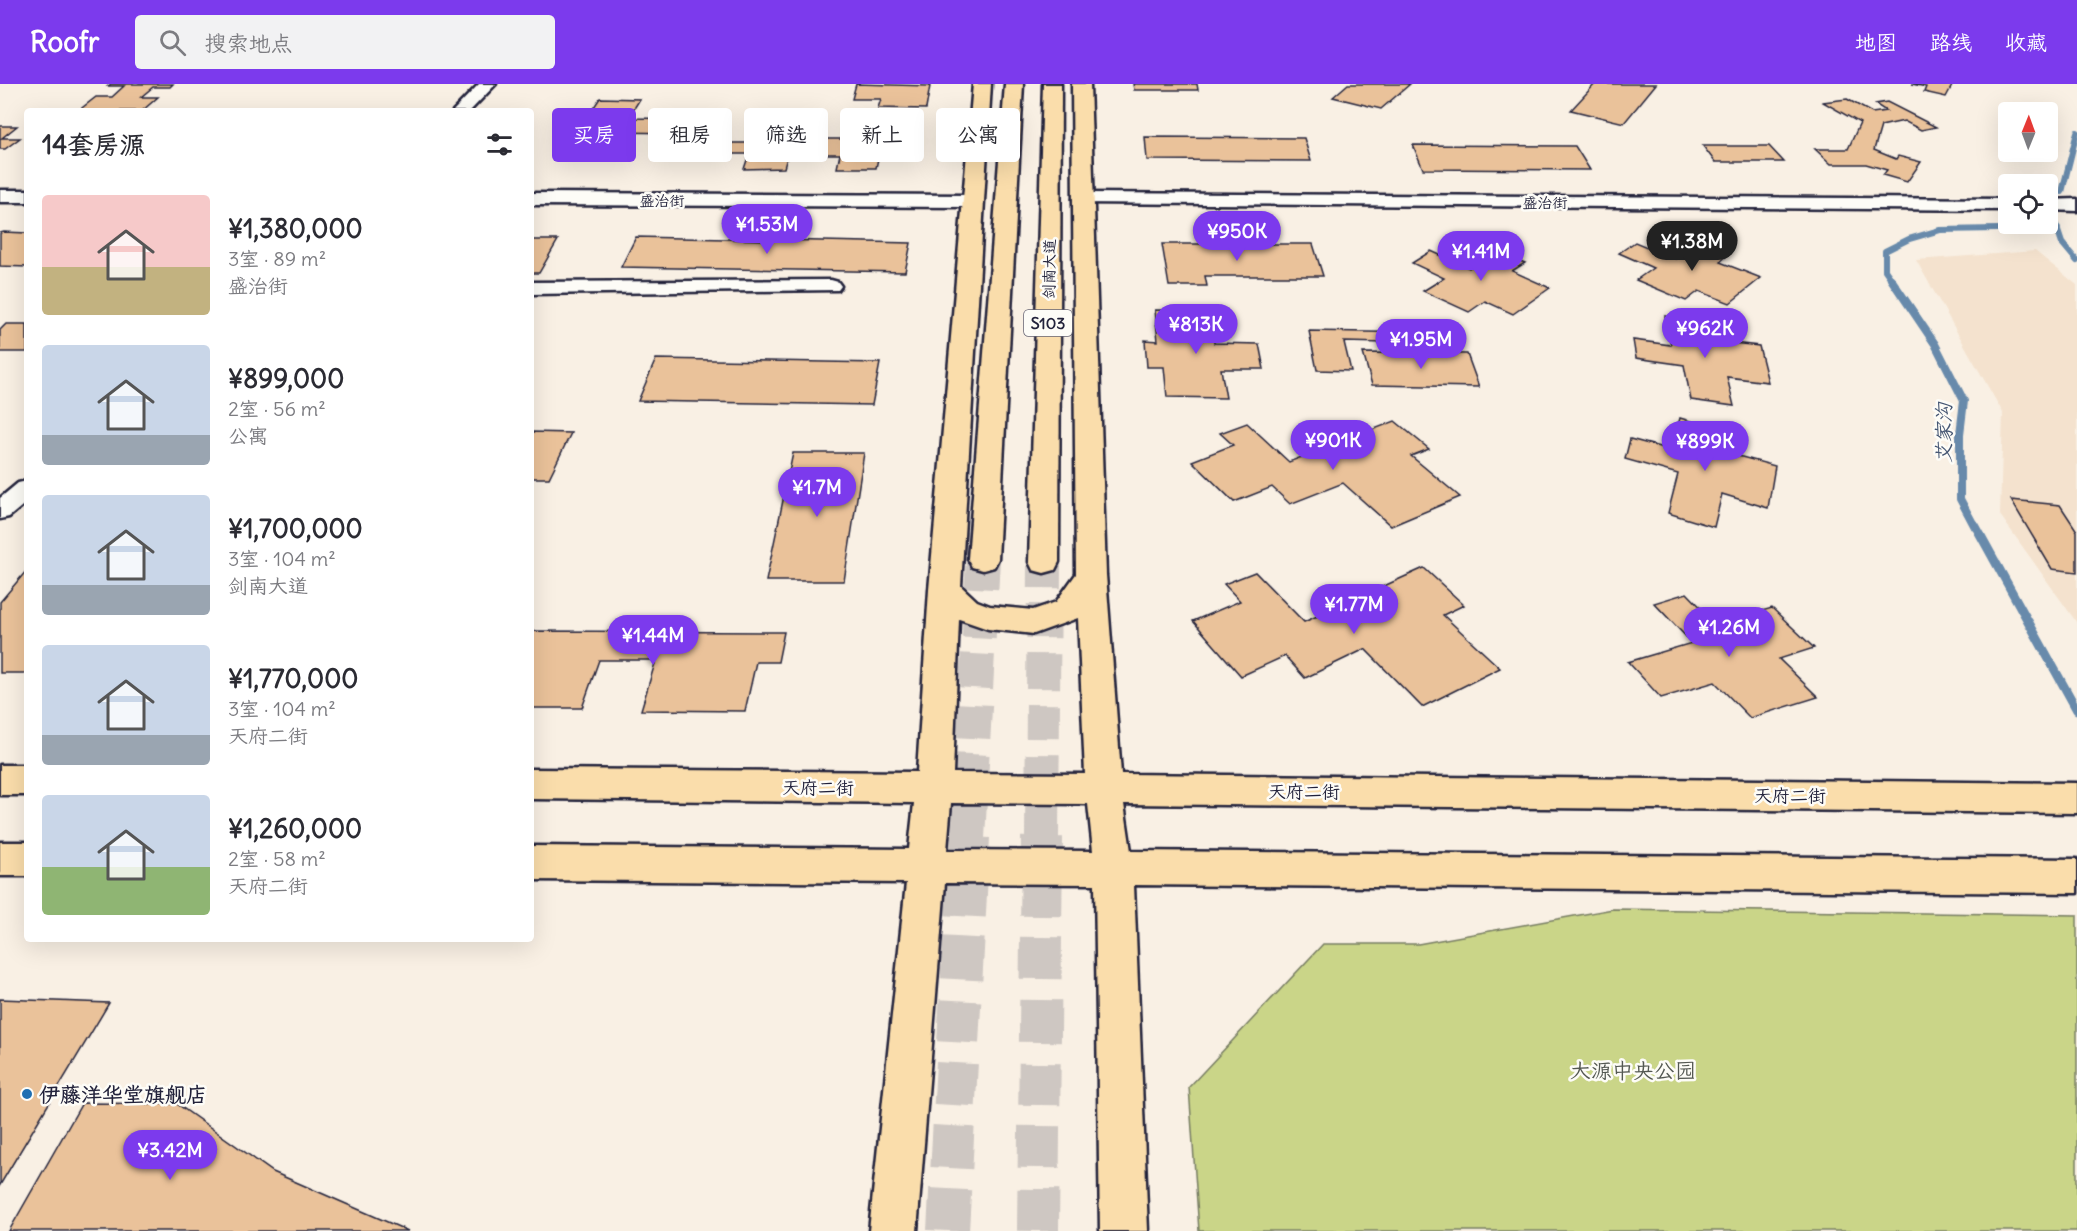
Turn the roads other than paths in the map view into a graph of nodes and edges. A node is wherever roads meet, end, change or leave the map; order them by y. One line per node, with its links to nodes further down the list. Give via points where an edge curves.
1 (488, 84): 6 (street)
2 (982, 84): 11 (main road)
3 (1014, 84): 19 (main road, S103)
4 (1052, 84): 20 (main road, 剑南大道 / S103)
5 (1082, 84): 10 (main road)
6 (464, 108)
7 (0, 196): 8 (street)
8 (24, 196)
9 (534, 199): 11 (street, 盛治街)
10 (1082, 199): 12 (street, 盛治街); 21 (main road)
11 (973, 201): 22 (main road)
12 (1998, 205)
13 (2058, 205): 14 (street)
14 (2077, 205)
15 (831, 286): 16 (street)
16 (534, 288)
17 (24, 492): 18 (street)
18 (0, 512)
19 (983, 559)
20 (1044, 562)
21 (1091, 575): 22 (main road, via 1066,610 1034,622 988,617 966,609); 27 (main road)
22 (945, 590): 26 (main road)
23 (0, 780): 24 (main road)
24 (24, 780)
25 (534, 784): 26 (main road, 天府二街)
26 (934, 788): 27 (main road, 天府二街); 32 (main road)
27 (1104, 789): 28 (main road, 天府二街); 33 (main road)
28 (2077, 798)
29 (0, 859): 30 (main road)
30 (24, 859)
31 (534, 863): 32 (main road)
32 (926, 866): 33 (main road); 35 (main road)
33 (1114, 868): 34 (main road); 36 (main road)
34 (2077, 876)
35 (893, 1231)
36 (1124, 1231)

